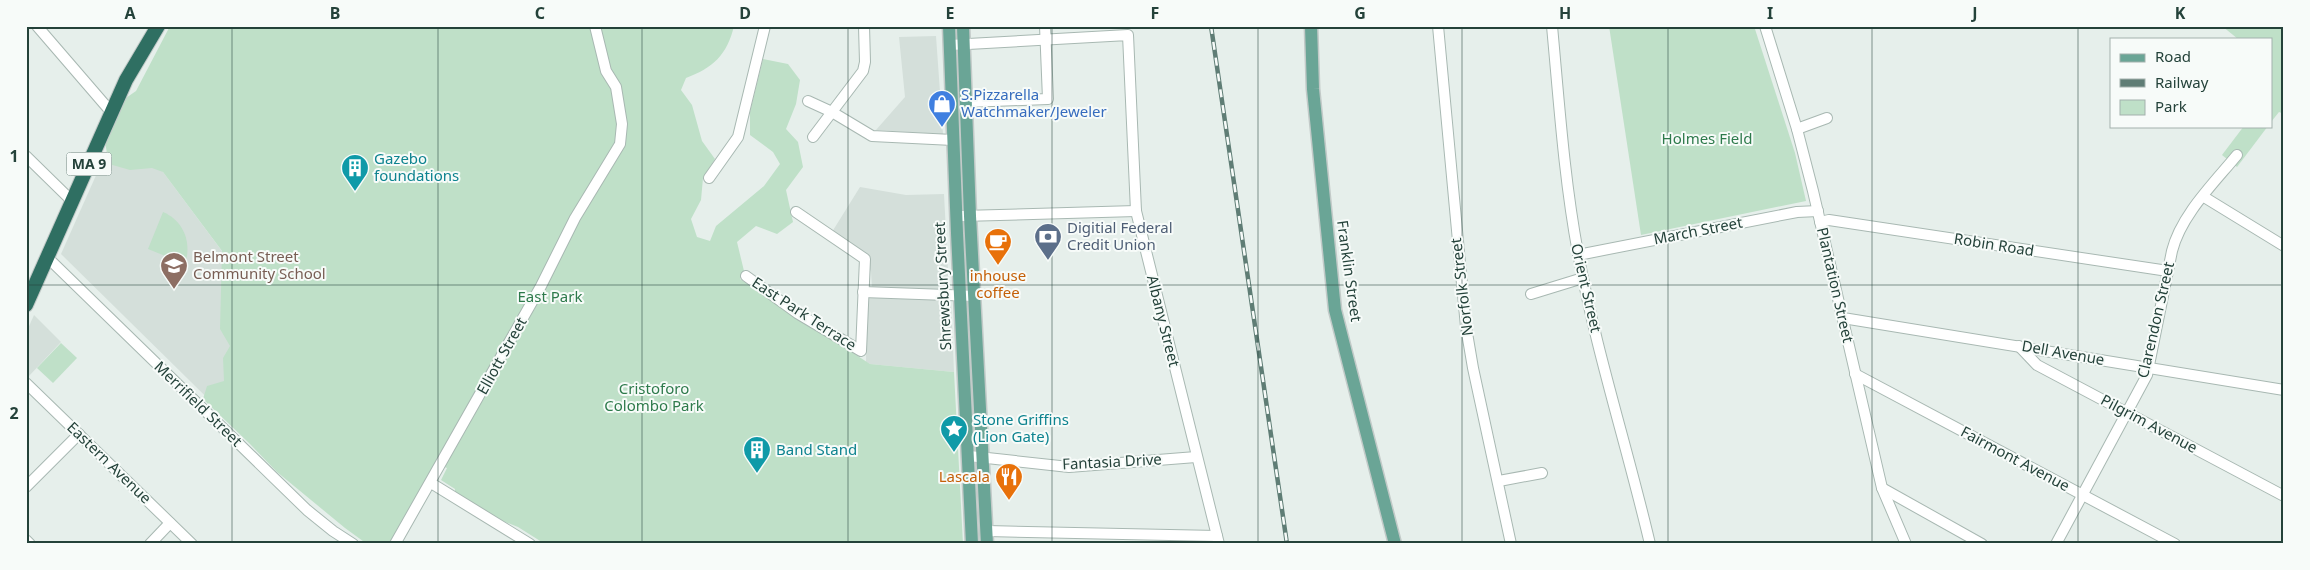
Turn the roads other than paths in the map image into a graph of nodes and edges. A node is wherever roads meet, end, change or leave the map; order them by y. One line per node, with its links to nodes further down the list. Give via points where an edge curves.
1 (36, 26): 19 (street)
2 (158, 26): 19 (highway, MA 9, via 126,80)
3 (595, 26): 59 (street, Elliott Street, via 606,71 616,87 622,124 620,144 575,218 541,286)
4 (765, 26): 26 (street, via 738,137)
5 (864, 26): 18 (street, via 865,62 862,72)
6 (949, 26): 15 (main road, Shrewsbury Street)
7 (963, 26): 14 (main road, Shrewsbury Street)
8 (1045, 26): 13 (street)
9 (1311, 26): 76 (main road, Franklin Street, via 1312,89 1335,310)
10 (1438, 26): 58 (street, Norfolk Street, via 1462,299 1473,368)
11 (1552, 26): 36 (street, Orient Street)
12 (1765, 26): 21 (street, Plantation Street)
13 (1046, 40): 14 (street); 17 (street, via 1048,99); 29 (street, Albany Street, via 1128,35)
14 (964, 44): 15 (street); 17 (main road, Shrewsbury Street)
15 (950, 45): 23 (main road, Shrewsbury Street)
16 (808, 101): 18 (street)
17 (967, 102): 32 (main road, Shrewsbury Street)
18 (832, 112): 22 (street); 23 (street, via 872,136)
19 (112, 113): 28 (highway, MA 9)
20 (1827, 118): 21 (street)
21 (1797, 129): 30 (street, Plantation Street)
22 (813, 138)
23 (953, 140): 33 (main road, Shrewsbury Street)
24 (2237, 155): 27 (street, Clarendon Street)
25 (26, 156): 28 (street)
26 (709, 178)
27 (2204, 197): 35 (street); 38 (street, Clarendon Street, via 2176,237)
28 (73, 202): 37 (highway, MA 9)
29 (1136, 210): 32 (street); 55 (street, Albany Street)
30 (1818, 211): 34 (street, Plantation Street); 36 (street, March Street, via 1797,212)
31 (796, 212): 41 (street, via 865,259)
32 (970, 216): 33 (street); 43 (main road, Shrewsbury Street)
33 (956, 217): 44 (main road, Shrewsbury Street)
34 (1820, 222): 38 (street, Robin Road, via 1829,220); 46 (street, Plantation Street)
35 (2284, 246)
36 (1578, 255): 40 (street, Orient Street)
37 (48, 258): 45 (highway, MA 9); 72 (street, Merrifield Street, via 307,510)
38 (2168, 272): 48 (street, Clarendon Street)
39 (746, 276): 41 (street, East Park Terrace, via 861,351)
40 (1583, 278): 42 (street); 78 (street, Orient Street)
41 (863, 292): 44 (street)
42 (1531, 294)
43 (975, 296): 44 (street); 56 (main road, Shrewsbury Street)
44 (960, 297): 54 (main road, Shrewsbury Street)
45 (26, 305)
46 (1843, 318): 47 (street, Dell Avenue); 49 (street, Plantation Street)
47 (2018, 346): 48 (street, Dell Avenue); 52 (street, Pilgrim Avenue, via 2037,365)
48 (2148, 368): 51 (street, Dell Avenue); 52 (street, Clarendon Street)
49 (1855, 374): 61 (street, Plantation Street); 62 (street, Fairmont Avenue)
50 (26, 383): 53 (street, Eastern Avenue)
51 (2284, 390)
52 (2128, 412): 62 (street, Clarendon Street); 63 (street, Pilgrim Avenue)
53 (79, 434): 60 (street); 64 (street, Eastern Avenue)
54 (969, 456): 56 (street, Fantasia Drive); 75 (main road, Shrewsbury Street)
55 (1196, 457): 56 (street, Fantasia Drive, via 1069,467); 68 (street, Albany Street)
56 (983, 458): 65 (main road, Shrewsbury Street)
57 (1542, 473): 58 (street)
58 (1499, 481): 77 (street, Norfolk Street)
59 (430, 483): 73 (street, Elliott Street); 74 (street)
60 (26, 487)
61 (1882, 488): 79 (street, Plantation Street); 80 (street)
62 (2083, 495): 81 (street, Clarendon Street); 82 (street, Fairmont Avenue)
63 (2284, 496)
64 (170, 523): 70 (street); 71 (street, Eastern Avenue)
65 (987, 537): 66 (street)
66 (1134, 539): 68 (street)
67 (26, 540): 69 (street)
68 (1218, 540)
69 (30, 544)
70 (150, 544)
71 (192, 544)
72 (353, 544)
73 (395, 544)
74 (530, 544)
75 (972, 544)
76 (1395, 544)
77 (1511, 544)
78 (1650, 544)
79 (1906, 544)
80 (1982, 544)
81 (2056, 544)
82 (2175, 544)

